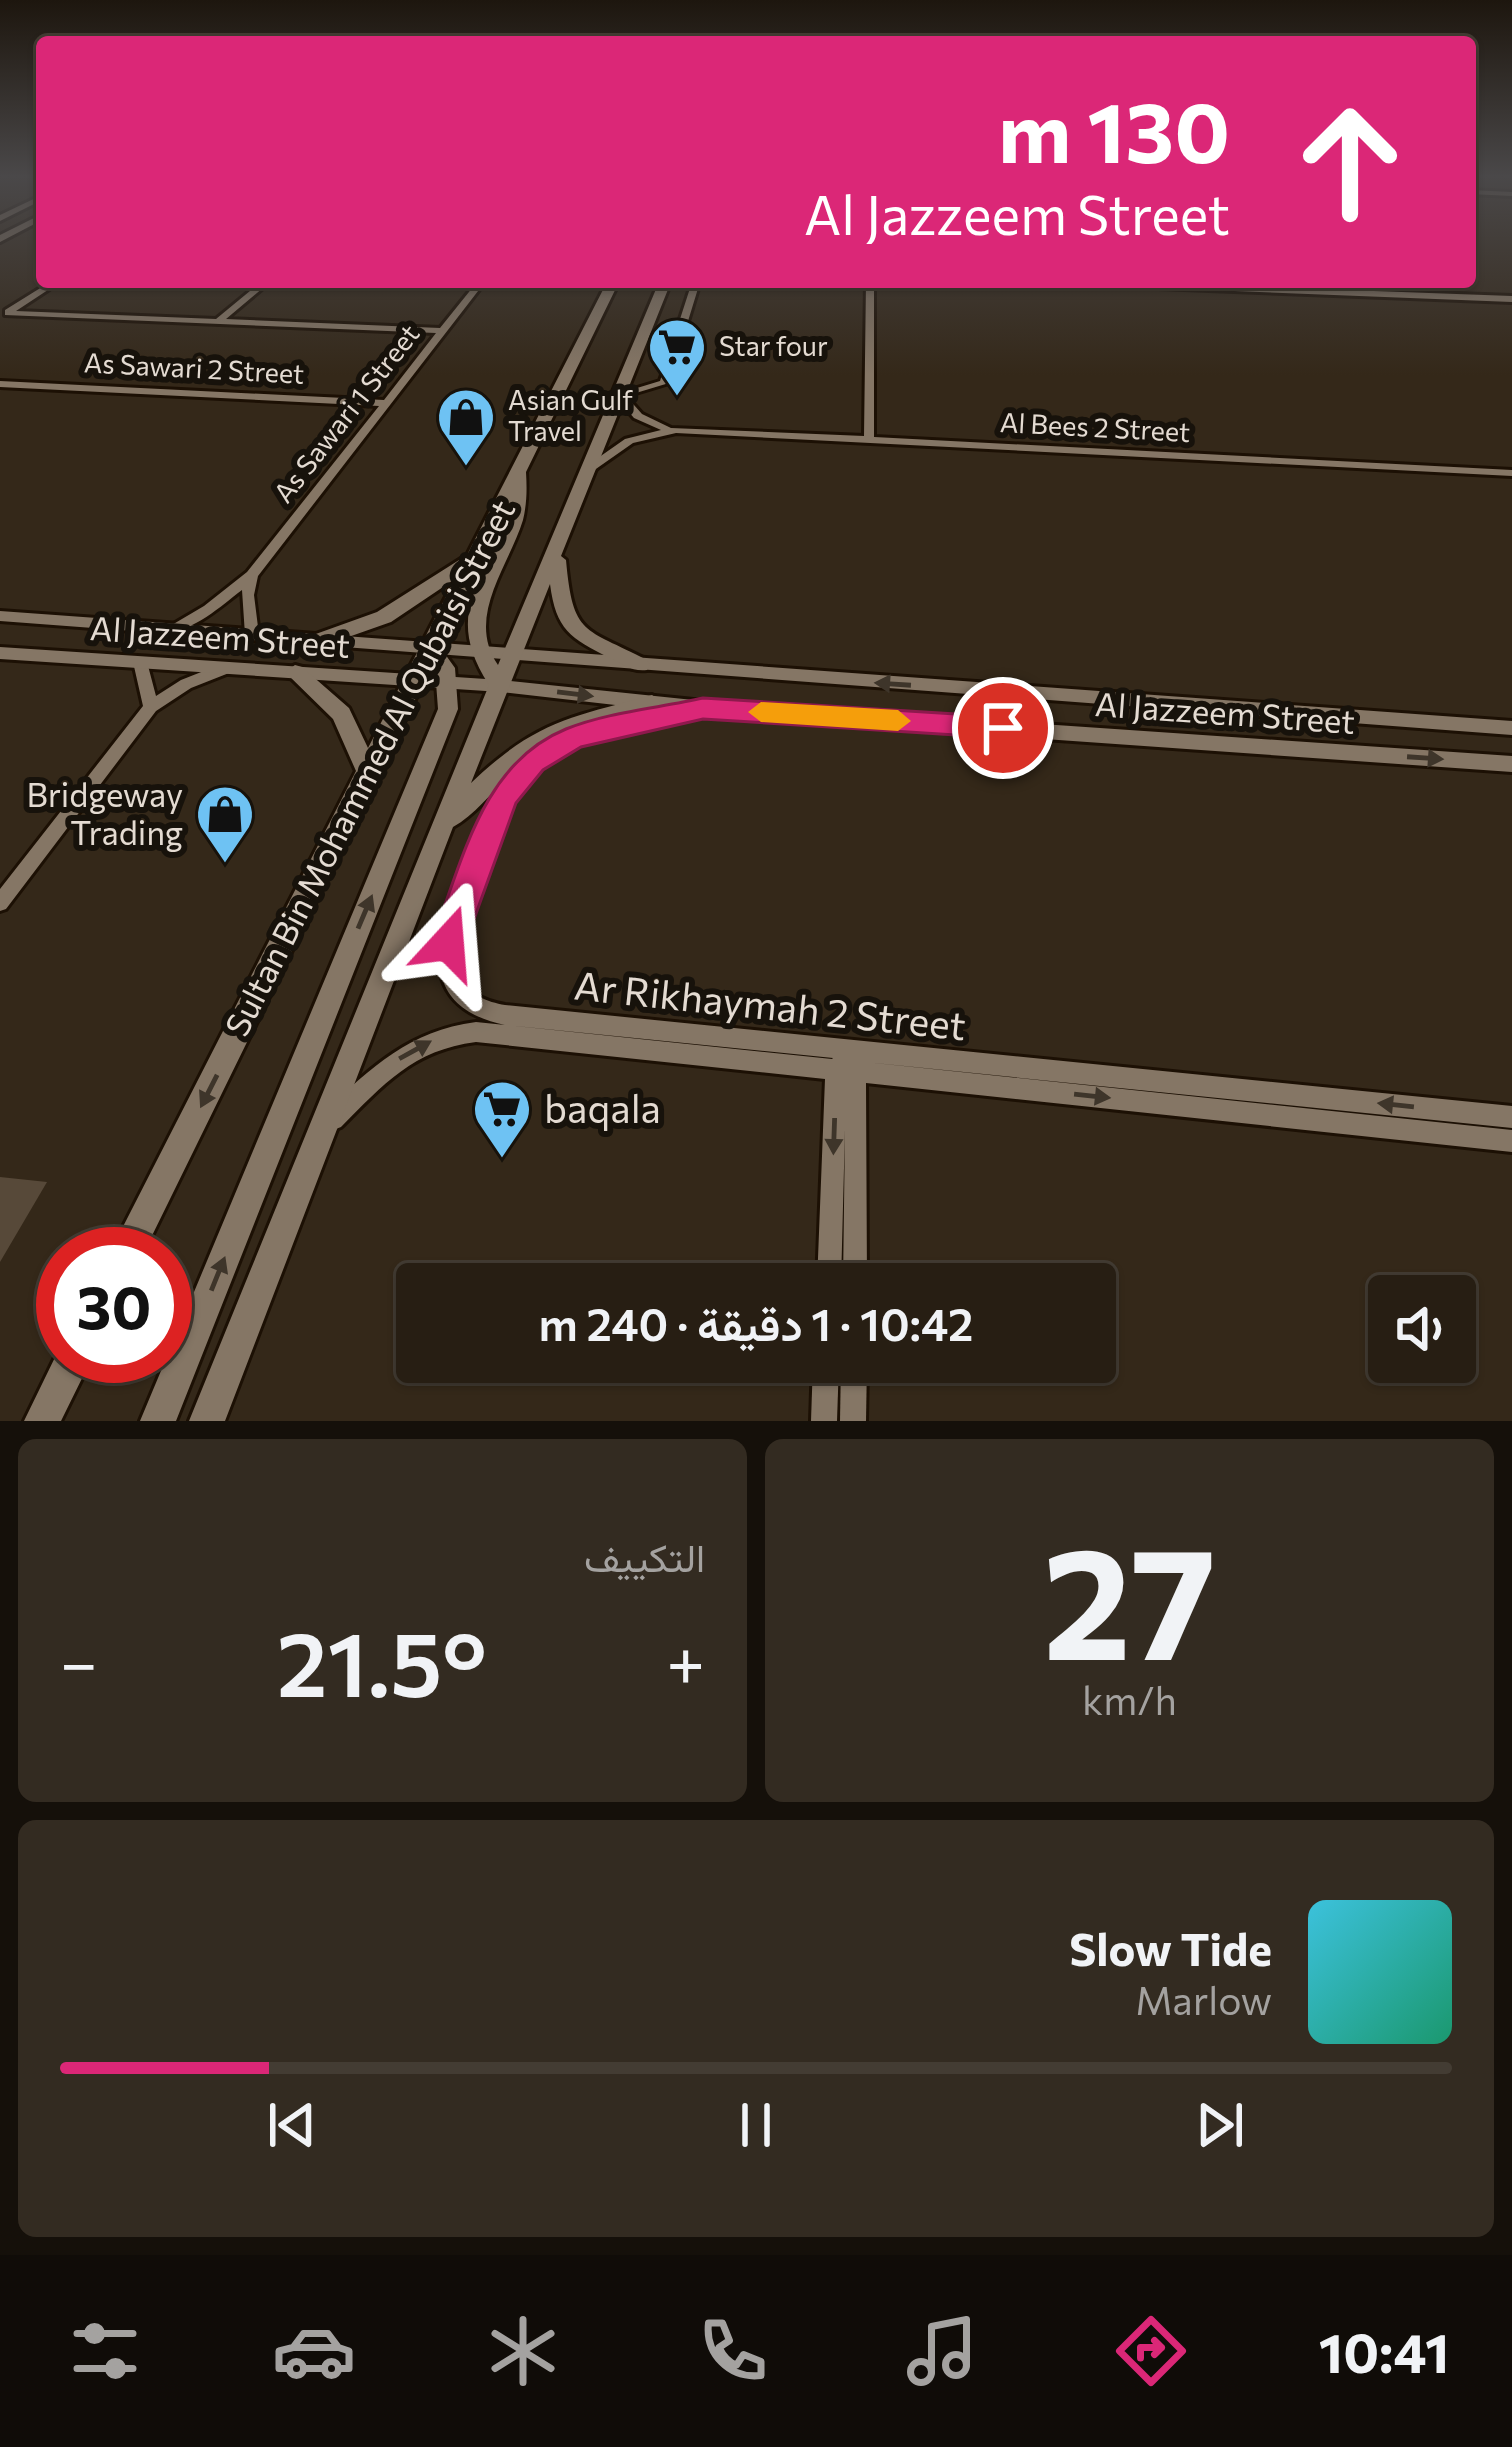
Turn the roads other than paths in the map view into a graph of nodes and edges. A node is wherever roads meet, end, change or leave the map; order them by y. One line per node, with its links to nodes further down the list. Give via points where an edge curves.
1 (47, 288): 10 (street)
2 (259, 288): 11 (street)
3 (476, 288): 12 (street, As Sawari 1 Street)
4 (610, 288): 19 (main road, Sultan Bin Mohammed Al Qubaisi Street)
5 (663, 288): 14 (main road, Sultan Bin Mohammed Al Qubaisi Street)
6 (694, 288): 14 (street, via 664,383)
7 (870, 288): 17 (street)
8 (1218, 288): 9 (street)
9 (1512, 299)
10 (4, 315): 11 (street)
11 (219, 321): 12 (street)
12 (442, 332): 15 (street, As Sawari 1 Street)
13 (0, 384): 15 (street, As Sawari 2 Street)
14 (619, 395): 16 (street, Al Bees 2 Street, via 645,421); 18 (main road, Sultan Bin Mohammed Al Qubaisi Street)
15 (387, 403): 23 (street, As Sawari 1 Street)
16 (676, 430): 17 (street, Al Bees 2 Street); 18 (street, Al Bees 2 Street, via 629,441)
17 (869, 440): 20 (street, Al Bees 2 Street)
18 (589, 469): 21 (main road, Sultan Bin Mohammed Al Qubaisi Street)
19 (518, 471): 22 (main road, Sultan Bin Mohammed Al Qubaisi Street); 29 (main road, via 524,492 478,606)
20 (1512, 473)
21 (556, 550): 31 (main road, Sultan Bin Mohammed Al Qubaisi Street); 33 (main road, via 572,629)
22 (476, 556): 27 (main road, via 384,617); 28 (main road, Sultan Bin Mohammed Al Qubaisi Street)
23 (251, 575): 25 (street, As Sawari 1 Street); 26 (street)
24 (0, 616): 25 (street, Al Jazzeem Street)
25 (172, 629): 26 (street, Al Jazzeem Street)
26 (252, 635): 27 (street, Al Jazzeem Street)
27 (320, 640): 28 (street, Al Jazzeem Street)
28 (430, 648): 29 (street, Al Jazzeem Street); 36 (main road, Sultan Bin Mohammed Al Qubaisi Street); 37 (main road)
29 (478, 651): 31 (street, Al Jazzeem Street); 38 (main road)
30 (0, 653): 32 (street, Al Jazzeem Street)
31 (515, 653): 33 (street, Al Jazzeem Street); 38 (main road, Sultan Bin Mohammed Al Qubaisi Street)
32 (140, 662): 34 (street, Al Jazzeem Street); 40 (street)
33 (640, 665): 42 (street, Al Jazzeem Street, one-way to 33)
34 (224, 670): 35 (street, Al Jazzeem Street); 40 (street)
35 (296, 672): 36 (street, Al Jazzeem Street); 44 (main road, via 342,714)
36 (417, 680): 37 (street, Al Jazzeem Street); 44 (main road, Sultan Bin Mohammed Al Qubaisi Street)
37 (448, 682): 38 (street, Al Jazzeem Street); 58 (main road, one-way to 37, via 429,762 448,710)
38 (501, 686): 39 (street, Al Jazzeem Street, one-way to 39); 45 (main road, Sultan Bin Mohammed Al Qubaisi Street)
39 (652, 703): 41 (street, Al Jazzeem Street); 45 (main road, via 542,738)
40 (151, 707): 46 (street)
41 (703, 708): 43 (street, Al Jazzeem Street, one-way to 43); 47 (street, Ar Rikhaymah 2 Street, via 574,738 521,772 496,810 452,930 453,982 468,1002 505,1015)
42 (1512, 728)
43 (1512, 764)
44 (368, 773): 51 (main road, Sultan Bin Mohammed Al Qubaisi Street, one-way to 51)
45 (441, 827): 49 (main road, Sultan Bin Mohammed Al Qubaisi Street)
46 (0, 903)
47 (847, 1063): 48 (street, one-way to 47, via 1046,1071 1022,1080); 49 (street, Ar Rikhaymah 2 Street, one-way to 47, via 404,1054 458,1033); 50 (street, Ar Rikhaymah 2 Street, one-way to 50); 52 (street, one-way to 52); 53 (street)
48 (1512, 1117)
49 (326, 1125): 59 (main road, Sultan Bin Mohammed Al Qubaisi Street)
50 (1512, 1141)
51 (140, 1227)
52 (831, 1263)
53 (854, 1263)
54 (61, 1383): 57 (main road)
55 (825, 1383): 60 (street)
56 (854, 1383): 61 (street)
57 (42, 1421)
58 (158, 1421)
59 (207, 1421)
60 (824, 1421)
61 (854, 1421)

